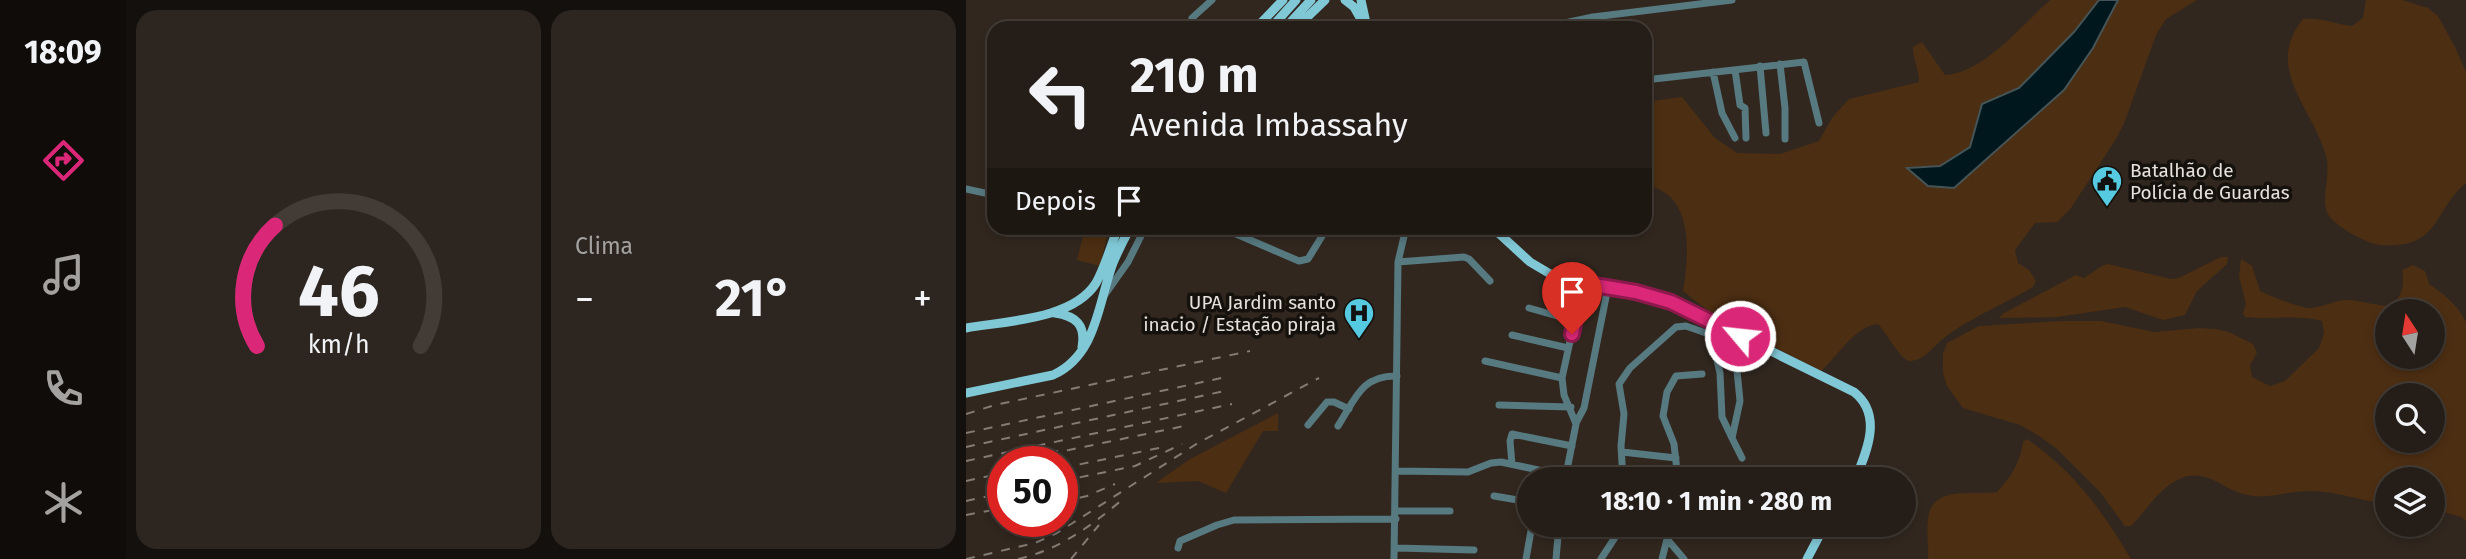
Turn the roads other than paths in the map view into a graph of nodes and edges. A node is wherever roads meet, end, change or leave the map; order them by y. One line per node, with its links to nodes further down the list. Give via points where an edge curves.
1 (1212, 0): 9 (street)
2 (1283, 0): 10 (main road)
3 (1296, 0): 11 (main road)
4 (1311, 0): 12 (main road)
5 (1325, 0): 13 (main road)
6 (1346, 0): 14 (main road)
7 (1361, 0): 15 (main road)
8 (1732, 0): 16 (street)
9 (1192, 18)
10 (1263, 21)
11 (1277, 21)
12 (1292, 21)
13 (1303, 21)
14 (1362, 21)
15 (1365, 21)
16 (1574, 21)
17 (1780, 64): 18 (street); 22 (street, via 1804,62); 26 (street)
18 (1760, 66): 19 (street); 23 (street)
19 (1735, 70): 20 (street); 25 (street, via 1740,105 1745,109)
20 (1713, 72): 21 (street); 24 (street, via 1722,113)
21 (1652, 79)
22 (1819, 123)
23 (1766, 133)
24 (1735, 138)
25 (1746, 138)
26 (1785, 139)
27 (966, 189): 28 (street)
28 (987, 194)
29 (1115, 235): 44 (main road, via 1097,281 1084,297)
30 (1126, 235): 41 (main road)
31 (1142, 235): 41 (street)
32 (1238, 235): 33 (street, via 1299,261 1308,259)
33 (1323, 235)
34 (1404, 235): 36 (street)
35 (1501, 235): 38 (main road, via 1530,262)
36 (1398, 262): 37 (street, via 1464,257); 54 (street)
37 (1490, 281)
38 (1570, 281): 39 (main road); 42 (street)
39 (1591, 285): 40 (main road); 42 (street)
40 (1608, 287): 47 (main road, via 1671,302); 60 (street, via 1584,408)
41 (1103, 297): 51 (main road, via 1090,338)
42 (1579, 300): 45 (street)
43 (1529, 308): 45 (street)
44 (1055, 313): 46 (main road); 51 (main road, via 1080,323)
45 (1575, 321): 50 (street)
46 (966, 328)
47 (1736, 334): 49 (street); 63 (street, via 1740,401); 73 (main road, via 1863,400 1871,426)
48 (1512, 335): 50 (street)
49 (1723, 339): 63 (street, via 1716,356 1724,424); 65 (street, via 1676,327 1630,368 1619,384 1624,414)
50 (1568, 348): 55 (street)
51 (1079, 355): 56 (main road, via 1053,375)
52 (1485, 361): 55 (street)
53 (1702, 374): 66 (street, via 1676,376 1665,398 1664,420)
54 (1397, 376): 59 (street, via 1371,379); 74 (street)
55 (1562, 378): 58 (street)
56 (966, 393)
57 (1499, 405): 58 (street)
58 (1571, 407): 60 (street)
59 (1349, 409): 61 (street, via 1327,402); 62 (street)
60 (1576, 424): 64 (street)
61 (1308, 425)
62 (1338, 426)
63 (1732, 438): 67 (street)
64 (1572, 446): 68 (street, via 1515,434 1510,437); 70 (street)
65 (1622, 452): 66 (street); 71 (street)
66 (1676, 458): 72 (street)
67 (1742, 458)
68 (1512, 464): 69 (street); 74 (street, via 1496,462 1462,472)
69 (1524, 467)
70 (1568, 467)
71 (1623, 467)
72 (1677, 467)
73 (1860, 467)
74 (1395, 471): 78 (street)
75 (1494, 496): 76 (street)
76 (1517, 500)
77 (1450, 511): 78 (street)
78 (1396, 515): 84 (street, via 1234,520 1180,541); 85 (street)
79 (1530, 537): 88 (street)
80 (1558, 537): 89 (street)
81 (1615, 537): 90 (street)
82 (1819, 537): 93 (main road)
83 (1667, 538): 91 (street); 92 (street)
84 (1178, 548)
85 (1396, 548): 86 (street); 87 (street)
86 (1474, 550)
87 (1394, 559)
88 (1526, 559)
89 (1556, 559)
90 (1601, 559)
91 (1662, 559)
92 (1684, 559)
93 (1807, 559)

